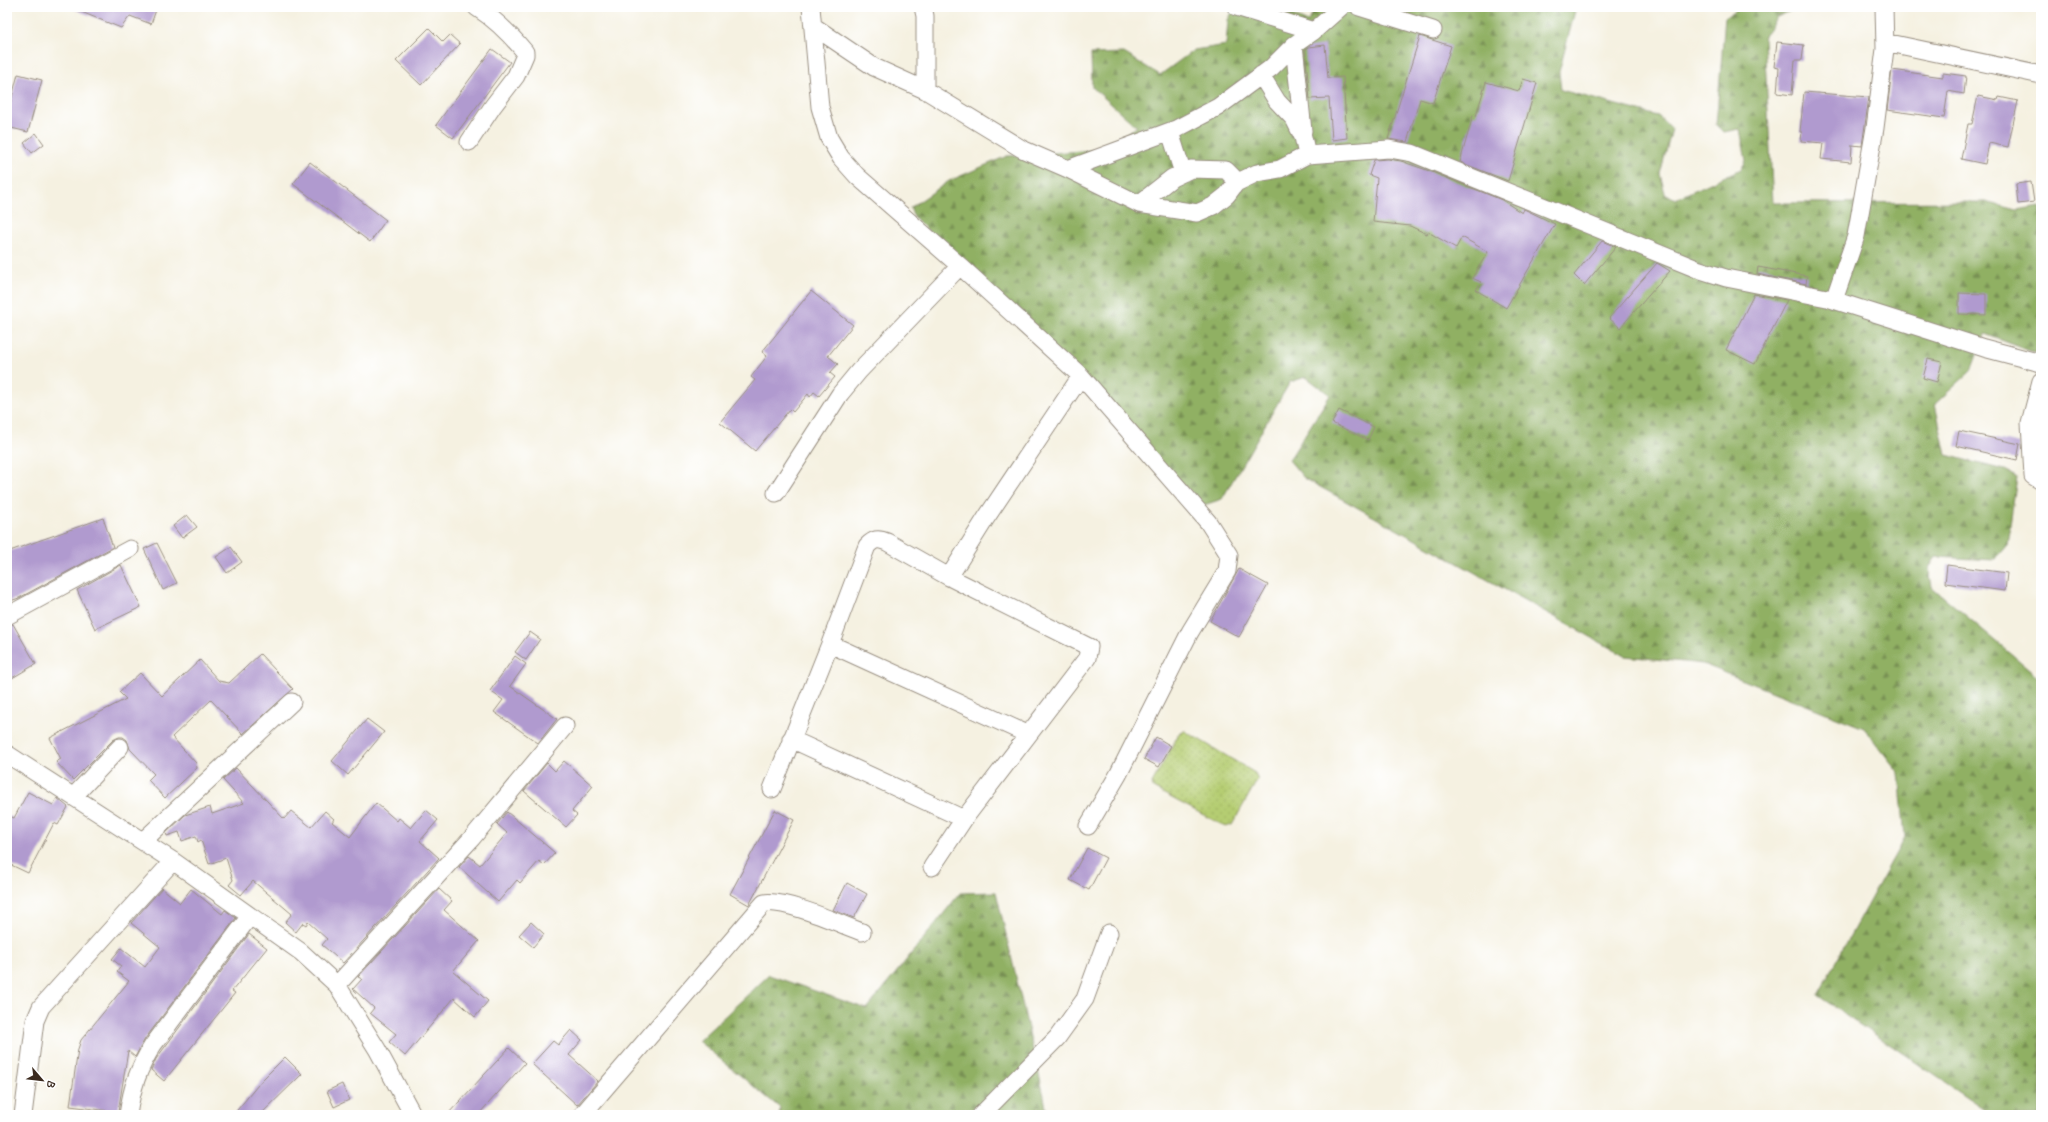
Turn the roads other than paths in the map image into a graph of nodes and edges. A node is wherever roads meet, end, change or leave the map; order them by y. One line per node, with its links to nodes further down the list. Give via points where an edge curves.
1 (476, 7): 18 (street, via 511,35 525,55 516,76)
2 (811, 7): 8 (street)
3 (923, 7): 15 (street)
4 (1236, 7): 10 (street)
5 (1341, 7): 10 (street)
6 (1359, 7): 9 (street)
7 (1884, 7): 11 (street)
8 (813, 26): 15 (street, via 874,67); 24 (street, via 820,107 828,138 857,176)
9 (1433, 30)
10 (1314, 31): 12 (street)
11 (1885, 42): 13 (street); 25 (street, via 1875,128 1856,236)
12 (1294, 45): 14 (street); 17 (street)
13 (2041, 74)
14 (1261, 75): 16 (street, via 1218,107); 17 (street, via 1277,101 1294,119)
15 (925, 90): 20 (street, via 1022,149)
16 (1170, 132): 20 (street); 21 (street)
17 (1303, 137): 19 (street)
18 (469, 142)
19 (1307, 155): 22 (street, via 1280,169 1257,173); 25 (street, via 1374,149 1412,153 1697,269 1726,278)
20 (1068, 169): 23 (street)
21 (1183, 173): 22 (street, via 1191,169 1226,170); 23 (street, via 1172,178)
22 (1238, 182): 23 (street, via 1213,206 1197,214)
23 (1139, 204)
24 (960, 266): 27 (street); 31 (street, via 840,394)
25 (1834, 300): 26 (street, via 1984,348)
26 (2041, 363)
27 (1081, 376): 33 (street); 45 (street, via 1208,522 1229,555 1227,571 1190,632 1118,775)
28 (2041, 381): 29 (street)
29 (2035, 425): 30 (street, via 2033,476)
30 (2041, 481)
31 (776, 494)
32 (130, 549): 34 (street)
33 (949, 578): 35 (street, via 887,542 873,540 861,558); 38 (street, via 1089,647 1087,658)
34 (7, 616)
35 (830, 644): 38 (street); 39 (street)
36 (292, 702): 46 (street)
37 (565, 726): 52 (street, via 472,838)
38 (1027, 734): 44 (street)
39 (791, 739): 42 (street); 44 (street)
40 (120, 747): 43 (street)
41 (7, 754): 43 (street)
42 (772, 789)
43 (74, 796): 46 (street)
44 (964, 819): 48 (street)
45 (1088, 826)
46 (143, 841): 47 (street)
47 (173, 861): 49 (street); 53 (street, via 41,1007 35,1021)
48 (932, 867)
49 (250, 916): 52 (street, via 301,952); 54 (street, via 140,1066)
50 (862, 932): 56 (street, via 789,906 764,903)
51 (1109, 933): 57 (street, via 1085,999 1057,1038)
52 (337, 985): 55 (street, via 377,1049)
53 (23, 1115)
54 (128, 1115)
55 (413, 1115)
56 (582, 1115)
57 (981, 1115)

